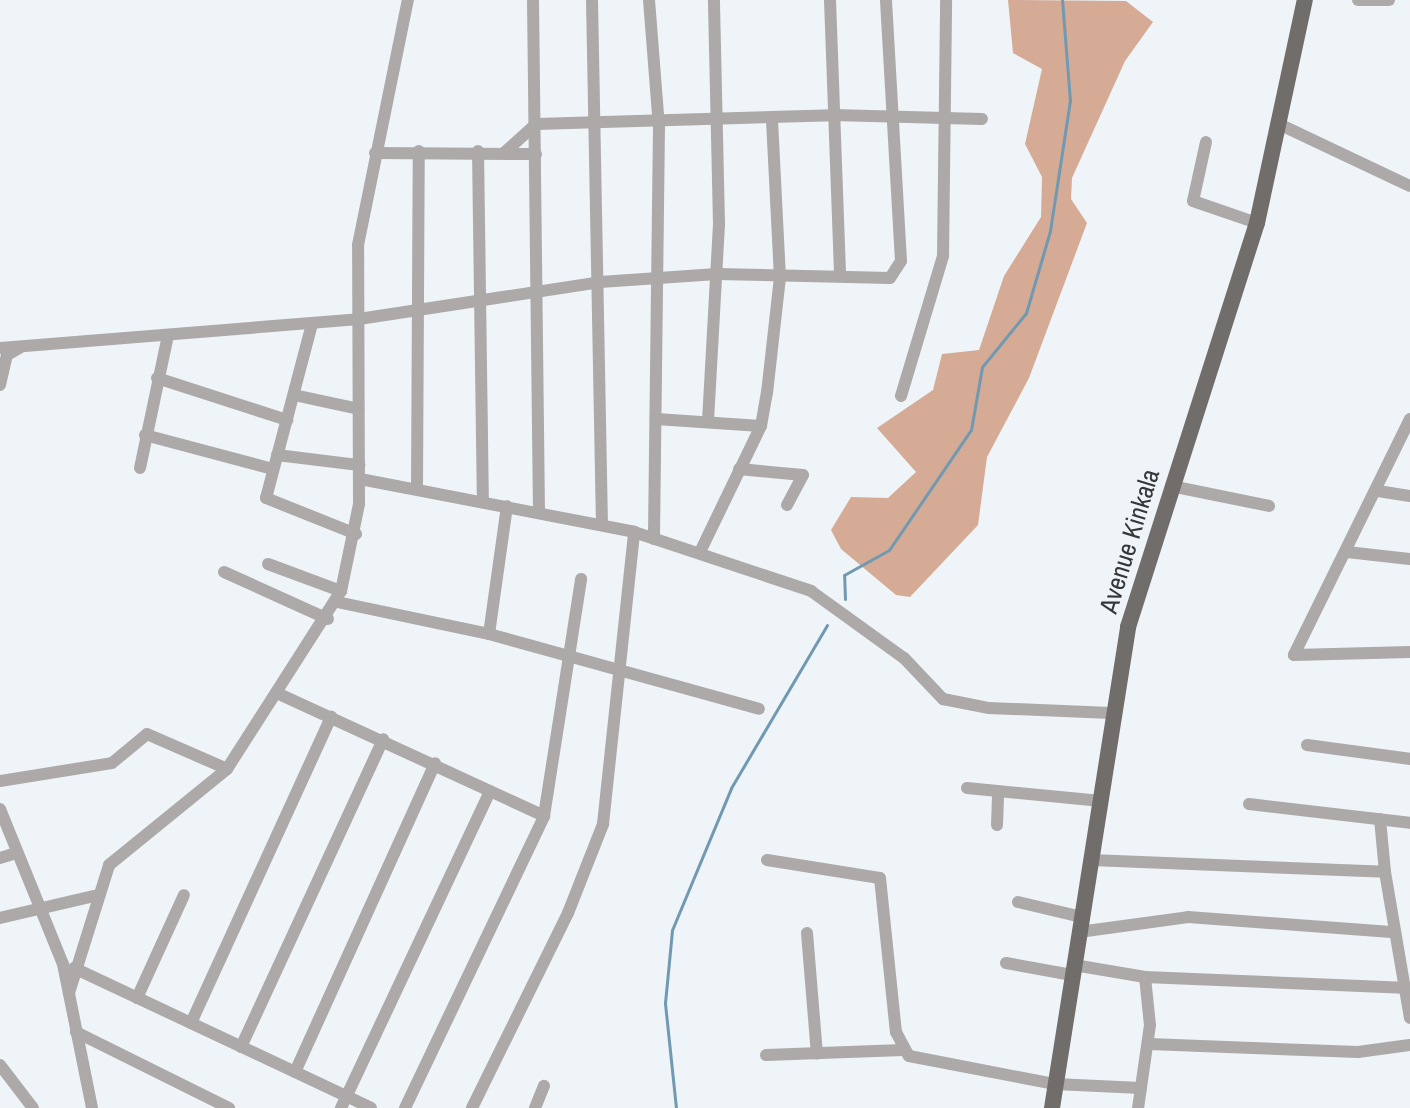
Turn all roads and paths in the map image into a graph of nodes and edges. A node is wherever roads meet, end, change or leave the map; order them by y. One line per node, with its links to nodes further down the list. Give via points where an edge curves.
1 (408, 0): 26 (street)
2 (533, 0): 19 (street)
3 (592, 0): 18 (street)
4 (649, 0): 20 (street)
5 (714, 0): 17 (street)
6 (830, 0): 12 (street)
7 (886, 0): 13 (street)
8 (946, 0): 15 (street)
9 (1305, 0): 21 (main road, Avenue Kinkala)
10 (1358, 0): 11 (street)
11 (1389, 0)
12 (833, 115): 13 (street); 14 (street); 31 (street)
13 (890, 115): 15 (street); 31 (street, via 900,268 882,280)
14 (772, 119): 17 (street); 33 (street)
15 (948, 119): 16 (street); 46 (street, via 943,256)
16 (982, 119)
17 (718, 121): 20 (street); 30 (street)
18 (599, 122): 19 (street); 20 (street); 34 (street)
19 (536, 124): 25 (street); 27 (street)
20 (659, 126): 32 (street)
21 (1283, 126): 28 (street); 29 (main road, Avenue Kinkala)
22 (1206, 142): 29 (street, via 1193,201)
23 (419, 151): 24 (street); 26 (street); 37 (street)
24 (478, 151): 25 (street); 36 (street)
25 (505, 152): 27 (street)
26 (375, 153): 38 (street, via 358,245)
27 (536, 154): 35 (street)
28 (1410, 186)
29 (1257, 223): 61 (main road, Avenue Kinkala)
30 (717, 274): 32 (street); 33 (street); 51 (street)
31 (840, 276): 33 (street)
32 (657, 278): 34 (street); 48 (street)
33 (780, 278): 52 (street)
34 (600, 282): 35 (street); 70 (street)
35 (539, 290): 36 (street); 69 (street)
36 (476, 297): 37 (street); 65 (street)
37 (422, 306): 38 (street); 62 (street)
38 (359, 319): 39 (street); 47 (street)
39 (312, 324): 40 (street); 45 (street)
40 (168, 335): 41 (street); 43 (street)
41 (26, 346): 42 (street); 44 (street, via 7,355)
42 (0, 348)
43 (157, 378): 50 (street); 53 (street)
44 (0, 385)
45 (294, 395): 47 (street); 50 (street)
46 (901, 396)
47 (359, 409): 56 (street)
48 (656, 419): 51 (street); 73 (street)
49 (1410, 419): 54 (street)
50 (287, 420): 55 (street)
51 (708, 421): 52 (street)
52 (761, 426): 59 (street)
53 (145, 435): 57 (street); 58 (street)
54 (1407, 438): 63 (street)
55 (277, 455): 56 (street); 58 (street)
56 (359, 465): 60 (street)
57 (140, 468)
58 (273, 469): 72 (street, via 270,504)
59 (739, 469): 66 (street, via 803,475); 74 (street)
60 (360, 479): 62 (street); 72 (street)
61 (1171, 486): 68 (street); 88 (main road, Avenue Kinkala, via 1140,578)
62 (417, 487): 65 (street)
63 (1378, 491): 64 (street); 75 (street)
64 (1410, 496)
65 (483, 502): 67 (street)
66 (787, 505)
67 (507, 506): 69 (street); 82 (street)
68 (1269, 506)
69 (539, 510): 70 (street)
70 (602, 525): 71 (street)
71 (634, 532): 73 (street); 85 (street)
72 (356, 534): 80 (street)
73 (654, 539): 74 (street)
74 (700, 552): 88 (street, via 824,597 904,658 943,699 989,708)
75 (1347, 552): 76 (street); 83 (street, via 1294,655)
76 (1410, 559)
77 (268, 564): 80 (street)
78 (224, 572): 81 (street)
79 (581, 579): 84 (street)
80 (339, 597): 81 (street); 82 (street)
81 (328, 619): 86 (street)
82 (489, 634): 84 (street)
83 (1410, 652)
84 (568, 659): 85 (street); 102 (street)
85 (624, 670): 87 (street); 146 (street, via 603,824 568,913)
86 (279, 694): 89 (street); 94 (street)
87 (759, 709)
88 (1111, 713): 99 (main road, Avenue Kinkala)
89 (331, 717): 90 (street); 127 (street)
90 (383, 739): 93 (street); 131 (street)
91 (1307, 745): 92 (street)
92 (1410, 759)
93 (435, 763): 97 (street); 136 (street)
94 (227, 769): 95 (street, via 147,734 112,763); 112 (street, via 118,854)
95 (0, 781)
96 (967, 788): 98 (street)
97 (490, 791): 102 (street); 140 (street)
98 (998, 791): 99 (street); 105 (street)
99 (1101, 801): 109 (main road, Avenue Kinkala)
100 (1249, 804): 103 (street)
101 (0, 809): 106 (street)
102 (544, 816): 145 (street)
103 (1380, 819): 104 (street); 110 (street)
104 (1410, 823)
105 (997, 825)
106 (16, 853): 107 (street); 114 (street)
107 (0, 858)
108 (767, 860): 132 (street, via 880,878)
109 (1091, 860): 110 (street); 116 (main road, Avenue Kinkala)
110 (1385, 872): 117 (street)
111 (184, 895): 125 (street)
112 (94, 896): 114 (street); 120 (street)
113 (1018, 902): 116 (street)
114 (44, 909): 115 (street); 124 (street)
115 (0, 918)
116 (1080, 924): 117 (street, via 1188,917); 121 (main road, Avenue Kinkala)
117 (1394, 932): 123 (street)
118 (807, 933): 133 (street)
119 (1006, 963): 121 (street)
120 (74, 968): 124 (street); 125 (street)
121 (1073, 970): 122 (street); 137 (main road, Avenue Kinkala)
122 (1145, 977): 123 (street); 129 (street)
123 (1403, 988): 126 (street)
124 (69, 993): 128 (street)
125 (137, 998): 127 (street)
126 (1410, 1018)
127 (191, 1023): 131 (street)
128 (76, 1032): 142 (street); 143 (street)
129 (1149, 1044): 130 (street, via 1358,1052); 139 (street)
130 (1410, 1045)
131 (241, 1047): 136 (street)
132 (903, 1050): 133 (street); 137 (street, via 921,1062)
133 (817, 1054): 134 (street)
134 (766, 1055)
135 (0, 1065): 141 (street)
136 (295, 1072): 140 (street)
137 (1055, 1084): 139 (street); 148 (main road, Avenue Kinkala)
138 (544, 1086): 147 (street)
139 (1141, 1088): 149 (street)
140 (344, 1103): 144 (street)
141 (33, 1108)
142 (92, 1108)
143 (229, 1108)
144 (371, 1108)
145 (405, 1108)
146 (472, 1108)
147 (535, 1108)
148 (1052, 1108)
149 (1138, 1108)

